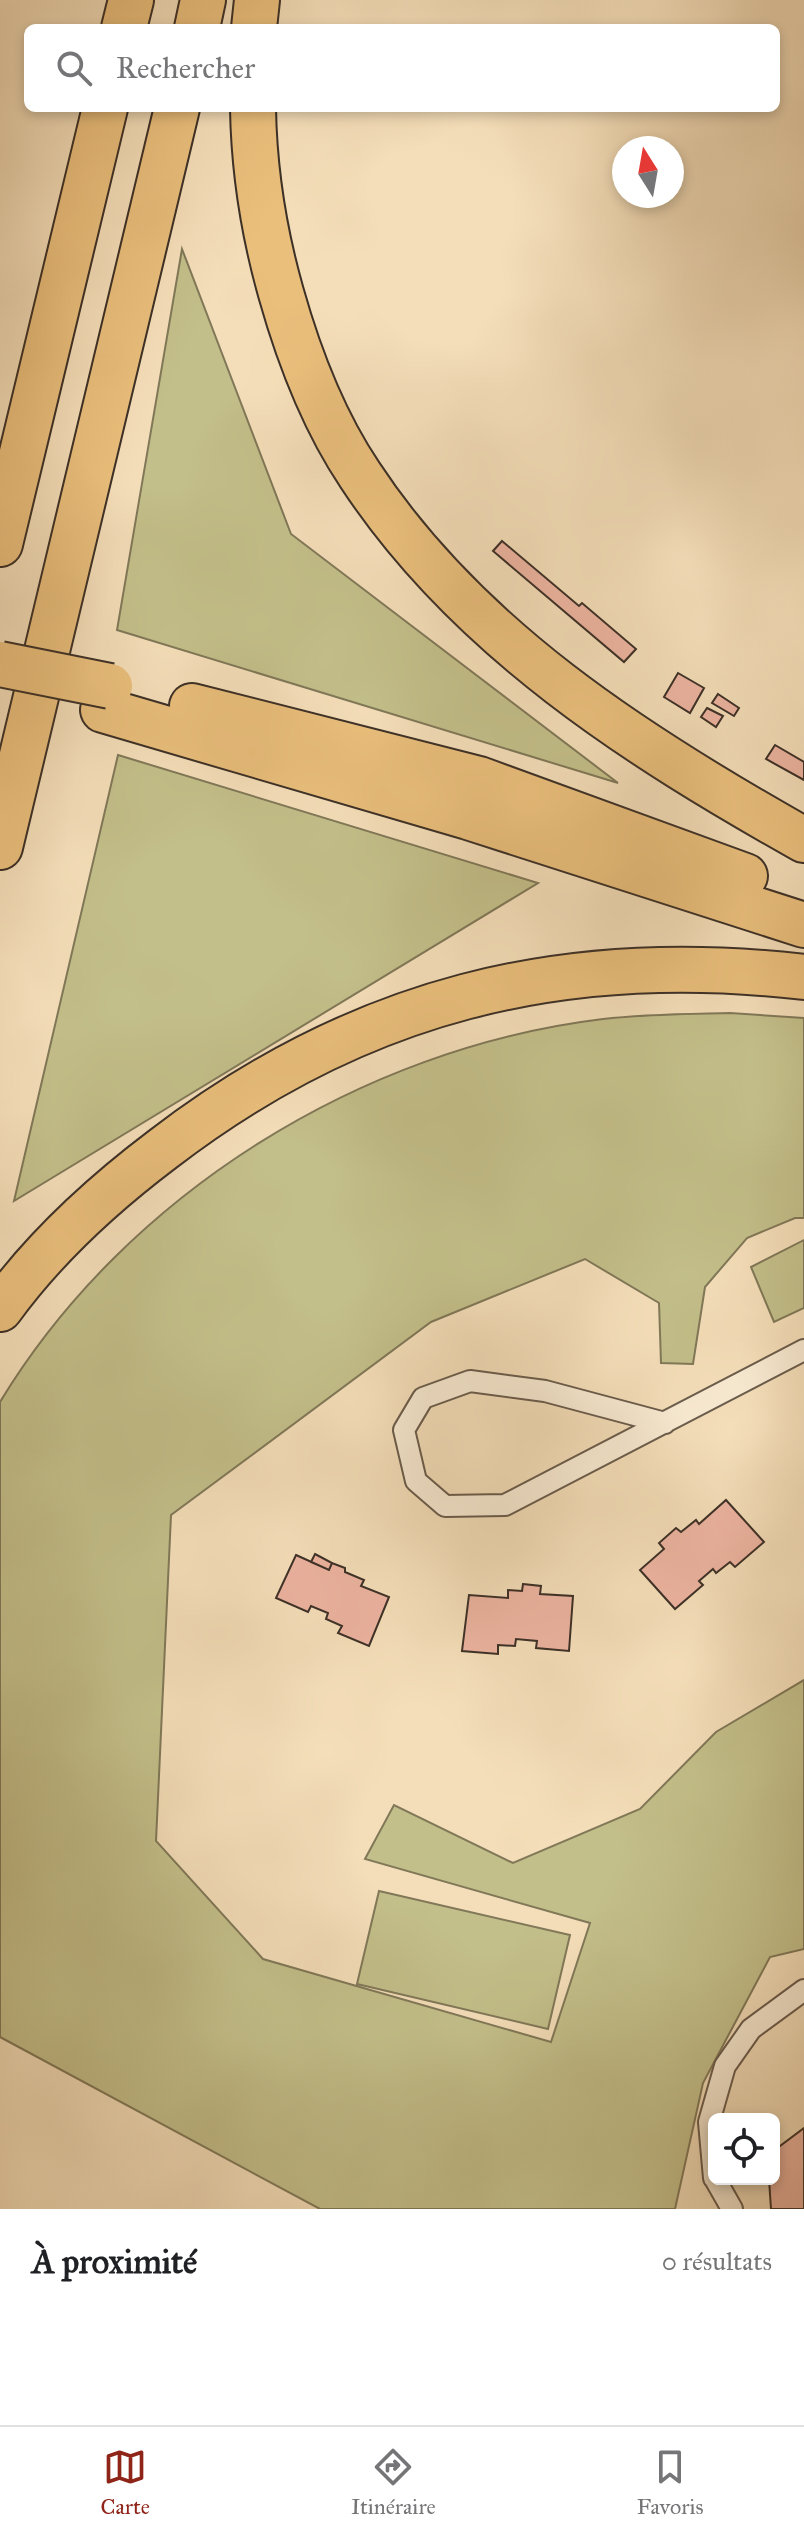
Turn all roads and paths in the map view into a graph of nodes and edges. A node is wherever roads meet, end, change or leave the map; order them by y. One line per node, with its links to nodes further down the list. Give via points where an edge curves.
1 (106, 0): 5 (highway)
2 (131, 0): 6 (highway)
3 (203, 0): 7 (highway)
4 (257, 0): 8 (highway)
5 (101, 24)
6 (125, 24)
7 (198, 24)
8 (254, 24)
9 (81, 112): 13 (highway)
10 (104, 112): 14 (highway)
11 (176, 112): 19 (highway)
12 (253, 112): 18 (highway, via 260,198 297,350 359,475 449,586 513,646 704,784)
13 (0, 449)
14 (0, 544)
15 (0, 664): 17 (highway, bridge)
16 (0, 688): 17 (highway)
17 (107, 698): 20 (highway, via 479,779); 21 (highway)
18 (804, 840)
19 (0, 847)
20 (804, 897)
21 (804, 925)
22 (804, 977): 23 (highway, via 753,971 597,972 506,985 369,1027 252,1087 112,1187)
23 (0, 1309)
24 (804, 1350): 25 (lane)
25 (665, 1423): 25 (lane, via 545,1391 470,1381 423,1398 404,1430 416,1481 445,1506 505,1505)
26 (804, 1990): 27 (lane, via 751,2029 725,2066)
27 (712, 2113)
28 (718, 2185): 29 (lane)
29 (732, 2209)

